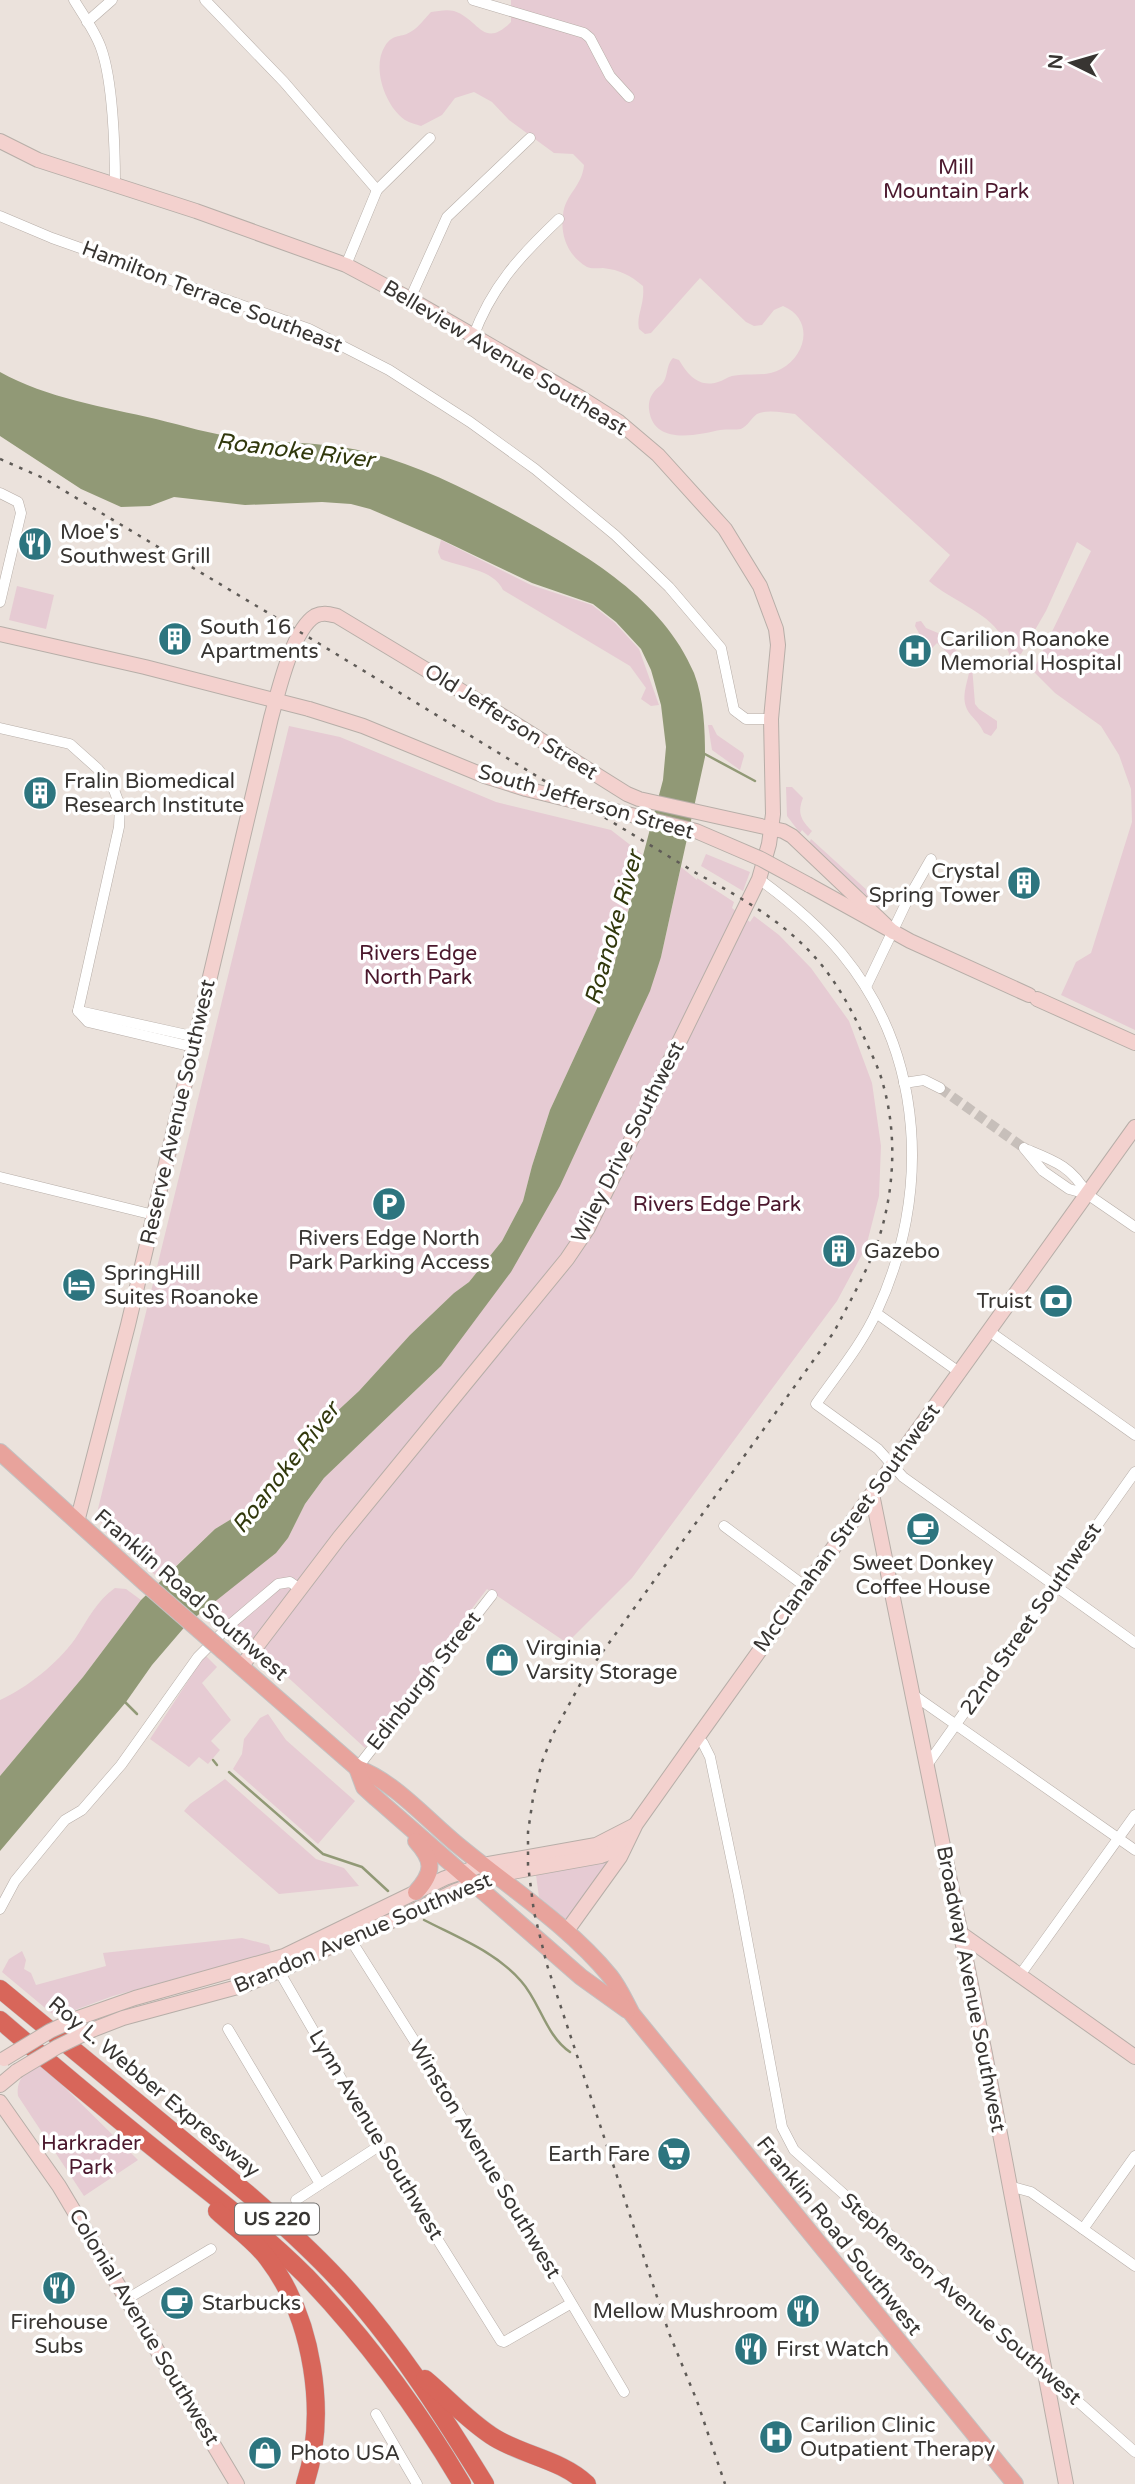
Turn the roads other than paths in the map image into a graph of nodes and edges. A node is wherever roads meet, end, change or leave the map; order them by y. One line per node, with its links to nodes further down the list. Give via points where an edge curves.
1 (74, 0): 5 (street)
2 (112, 0): 5 (street)
3 (205, 0): 11 (street, via 284,82)
4 (473, 0): 6 (street, via 584,33)
5 (87, 22): 10 (street, via 104,59)
6 (629, 97)
7 (430, 138): 11 (street)
8 (530, 138): 15 (street, via 447,217)
9 (0, 141): 10 (main road, Belleview Avenue Southeast, via 38,160)
10 (115, 184): 14 (main road, Belleview Avenue Southeast)
11 (377, 190): 14 (street)
12 (0, 216): 21 (street, Hamilton Terrace Southeast, via 309,329 388,370 470,422 628,547 721,648 734,710 746,719)
13 (559, 219): 16 (street, via 500,281)
14 (346, 265): 15 (main road, Belleview Avenue Southeast)
15 (410, 299): 16 (main road, Belleview Avenue Southeast)
16 (473, 337): 21 (main road, Belleview Avenue Southeast, via 619,422 658,455 725,529 760,586 776,629)
17 (0, 493): 18 (street, via 18,502 22,513)
18 (0, 602)
19 (0, 634): 20 (main road, South Jefferson Street)
20 (276, 701): 23 (main road, Old Jefferson Street, via 292,651 308,623 326,613 626,794); 26 (main road, South Jefferson Street, bridge, via 375,730 526,789 696,831 749,854); 28 (main road, Reserve Avenue Southwest)
21 (771, 719): 23 (main road, Belleview Avenue Southeast)
22 (0, 728): 28 (street, via 70,744 98,769 120,806 78,1011)
23 (772, 829): 25 (main road, Wiley Drive Southwest); 26 (main road, Old Jefferson Street, via 792,836)
24 (931, 859): 26 (street)
25 (759, 879): 27 (street, via 825,935); 49 (main road, Wiley Drive Southwest, via 582,1237)
26 (893, 932): 27 (street); 29 (main road, South Jefferson Street)
27 (866, 987): 30 (street, via 889,1032)
28 (195, 1042): 35 (main road, Reserve Avenue Southwest)
29 (1135, 1043)
30 (904, 1083): 31 (street, via 924,1080); 37 (street, via 914,1158 911,1194 895,1264)
31 (940, 1088)
32 (1135, 1127): 34 (main road, McClanahan Street Southwest)
33 (0, 1177): 35 (street)
34 (1087, 1194): 34 (street, via 1077,1176 1024,1148 1043,1171 1069,1189); 36 (street); 38 (main road, McClanahan Street Southwest)
35 (154, 1214): 45 (main road, Reserve Avenue Southwest)
36 (1135, 1227)
37 (876, 1313): 39 (street); 42 (street, via 816,1404 878,1449)
38 (989, 1331): 39 (main road, McClanahan Street Southwest); 40 (street)
39 (960, 1372): 42 (main road, McClanahan Street Southwest)
40 (1135, 1435)
41 (1, 1452): 45 (main road, Franklin Road Southwest)
42 (892, 1466): 44 (main road, McClanahan Street Southwest); 47 (street)
43 (1135, 1472): 47 (street, 22nd Street Southwest)
44 (872, 1494): 48 (main road, McClanahan Street Southwest); 53 (main road, Broadway Avenue Southwest)
45 (77, 1522): 52 (main road, Franklin Road Southwest, bridge)
46 (724, 1526): 48 (street)
47 (1055, 1586): 51 (street); 54 (street, 22nd Street Southwest)
48 (806, 1587): 55 (main road, McClanahan Street Southwest)
49 (300, 1589): 52 (main road, Wiley Drive Southwest); 68 (street, via 290,1582 278,1584 198,1657 121,1765 82,1810 65,1821 15,1881)
50 (492, 1595): 57 (street, Edinburgh Street)
51 (1135, 1643)
52 (241, 1667): 57 (main road, Franklin Road Southwest)
53 (912, 1694): 54 (street); 56 (main road, Broadway Avenue Southwest)
54 (957, 1724): 56 (street, 22nd Street Southwest); 61 (street)
55 (696, 1738): 60 (main road, McClanahan Street Southwest); 94 (street, Stephenson Avenue Southwest, via 708,1749 716,1780 787,2139 800,2158)
56 (926, 1765): 71 (main road, Broadway Avenue Southwest)
57 (357, 1768): 58 (main road, Franklin Road Southwest, via 364,1787); 63 (main road, Franklin Road Southwest, via 376,1775)
58 (376, 1798): 64 (main road, Franklin Road Southwest); 67 (main road, via 428,1857 429,1874)
59 (1135, 1815): 61 (street)
60 (636, 1824): 63 (main road, Brandon Avenue Southwest, via 596,1845); 65 (main road, Brandon Avenue Southwest, via 612,1852); 70 (main road, McClanahan Street Southwest, via 620,1857)
61 (1119, 1838): 62 (street); 73 (street)
62 (1135, 1850)
63 (483, 1865): 64 (main road, Brandon Avenue Southwest); 65 (main road, Franklin Road Southwest)
64 (464, 1872): 66 (main road, Franklin Road Southwest); 67 (main road, Brandon Avenue Southwest)
65 (498, 1877): 66 (main road, Brandon Avenue Southwest); 70 (main road, Franklin Road Southwest)
66 (477, 1883): 69 (main road, Brandon Avenue Southwest); 75 (main road, Franklin Road Southwest, via 581,1977)
67 (416, 1892): 69 (main road, Brandon Avenue Southwest)
68 (0, 1909)
69 (346, 1933): 72 (main road, Brandon Avenue Southwest); 92 (street, Winston Avenue Southwest, via 446,2091)
70 (566, 1933): 75 (main road, Franklin Road Southwest, via 611,1978)
71 (960, 1933): 73 (main road); 86 (main road, Broadway Avenue Southwest)
72 (278, 1965): 79 (main road, Brandon Avenue Southwest, bridge, via 135,1998 78,2018); 80 (main road, Brandon Avenue Southwest, bridge, via 245,1984 92,2030); 82 (street, Lynn Avenue Southwest)
73 (1020, 1975): 78 (main road)
74 (0, 1989): 93 (highway, Roy L. Webber Expressway / US 220, via 287,2228 360,2304)
75 (632, 2014): 104 (main road, Franklin Road Southwest)
76 (1, 2021): 83 (highway, Roy L. Webber Expressway / US 220)
77 (228, 2029): 85 (street)
78 (1135, 2057)
79 (2, 2061)
80 (0, 2085)
81 (0, 2102): 91 (main road, Colonial Avenue Southwest, via 42,2158)
82 (379, 2146): 85 (street); 92 (street, Lynn Avenue Southwest, via 504,2342)
83 (153, 2147): 99 (highway, via 267,2258 293,2304 315,2376 316,2406); 101 (highway, Roy L. Webber Expressway / US 220, via 270,2242 342,2315 395,2382)
84 (1135, 2156): 88 (street)
85 (320, 2184): 87 (street)
86 (1009, 2186): 88 (street, via 1031,2192); 94 (main road, Broadway Avenue Southwest)
87 (296, 2200)
88 (1083, 2229): 90 (street)
89 (211, 2249): 91 (street)
90 (1135, 2266)
91 (127, 2299): 98 (main road, Colonial Avenue Southwest)
92 (570, 2304): 95 (street, Winston Avenue Southwest)
93 (409, 2368): 102 (highway, Roy L. Webber Expressway / US 220); 103 (highway, via 494,2438 564,2467)
94 (1045, 2374): 97 (street, Stephenson Avenue Southwest); 105 (main road, Broadway Avenue Southwest)
95 (624, 2392)
96 (376, 2414): 100 (street)
97 (1135, 2452)
98 (237, 2484)
99 (305, 2484)
100 (417, 2484)
101 (462, 2484)
102 (485, 2484)
103 (587, 2484)
104 (1015, 2484)
105 (1066, 2484)

